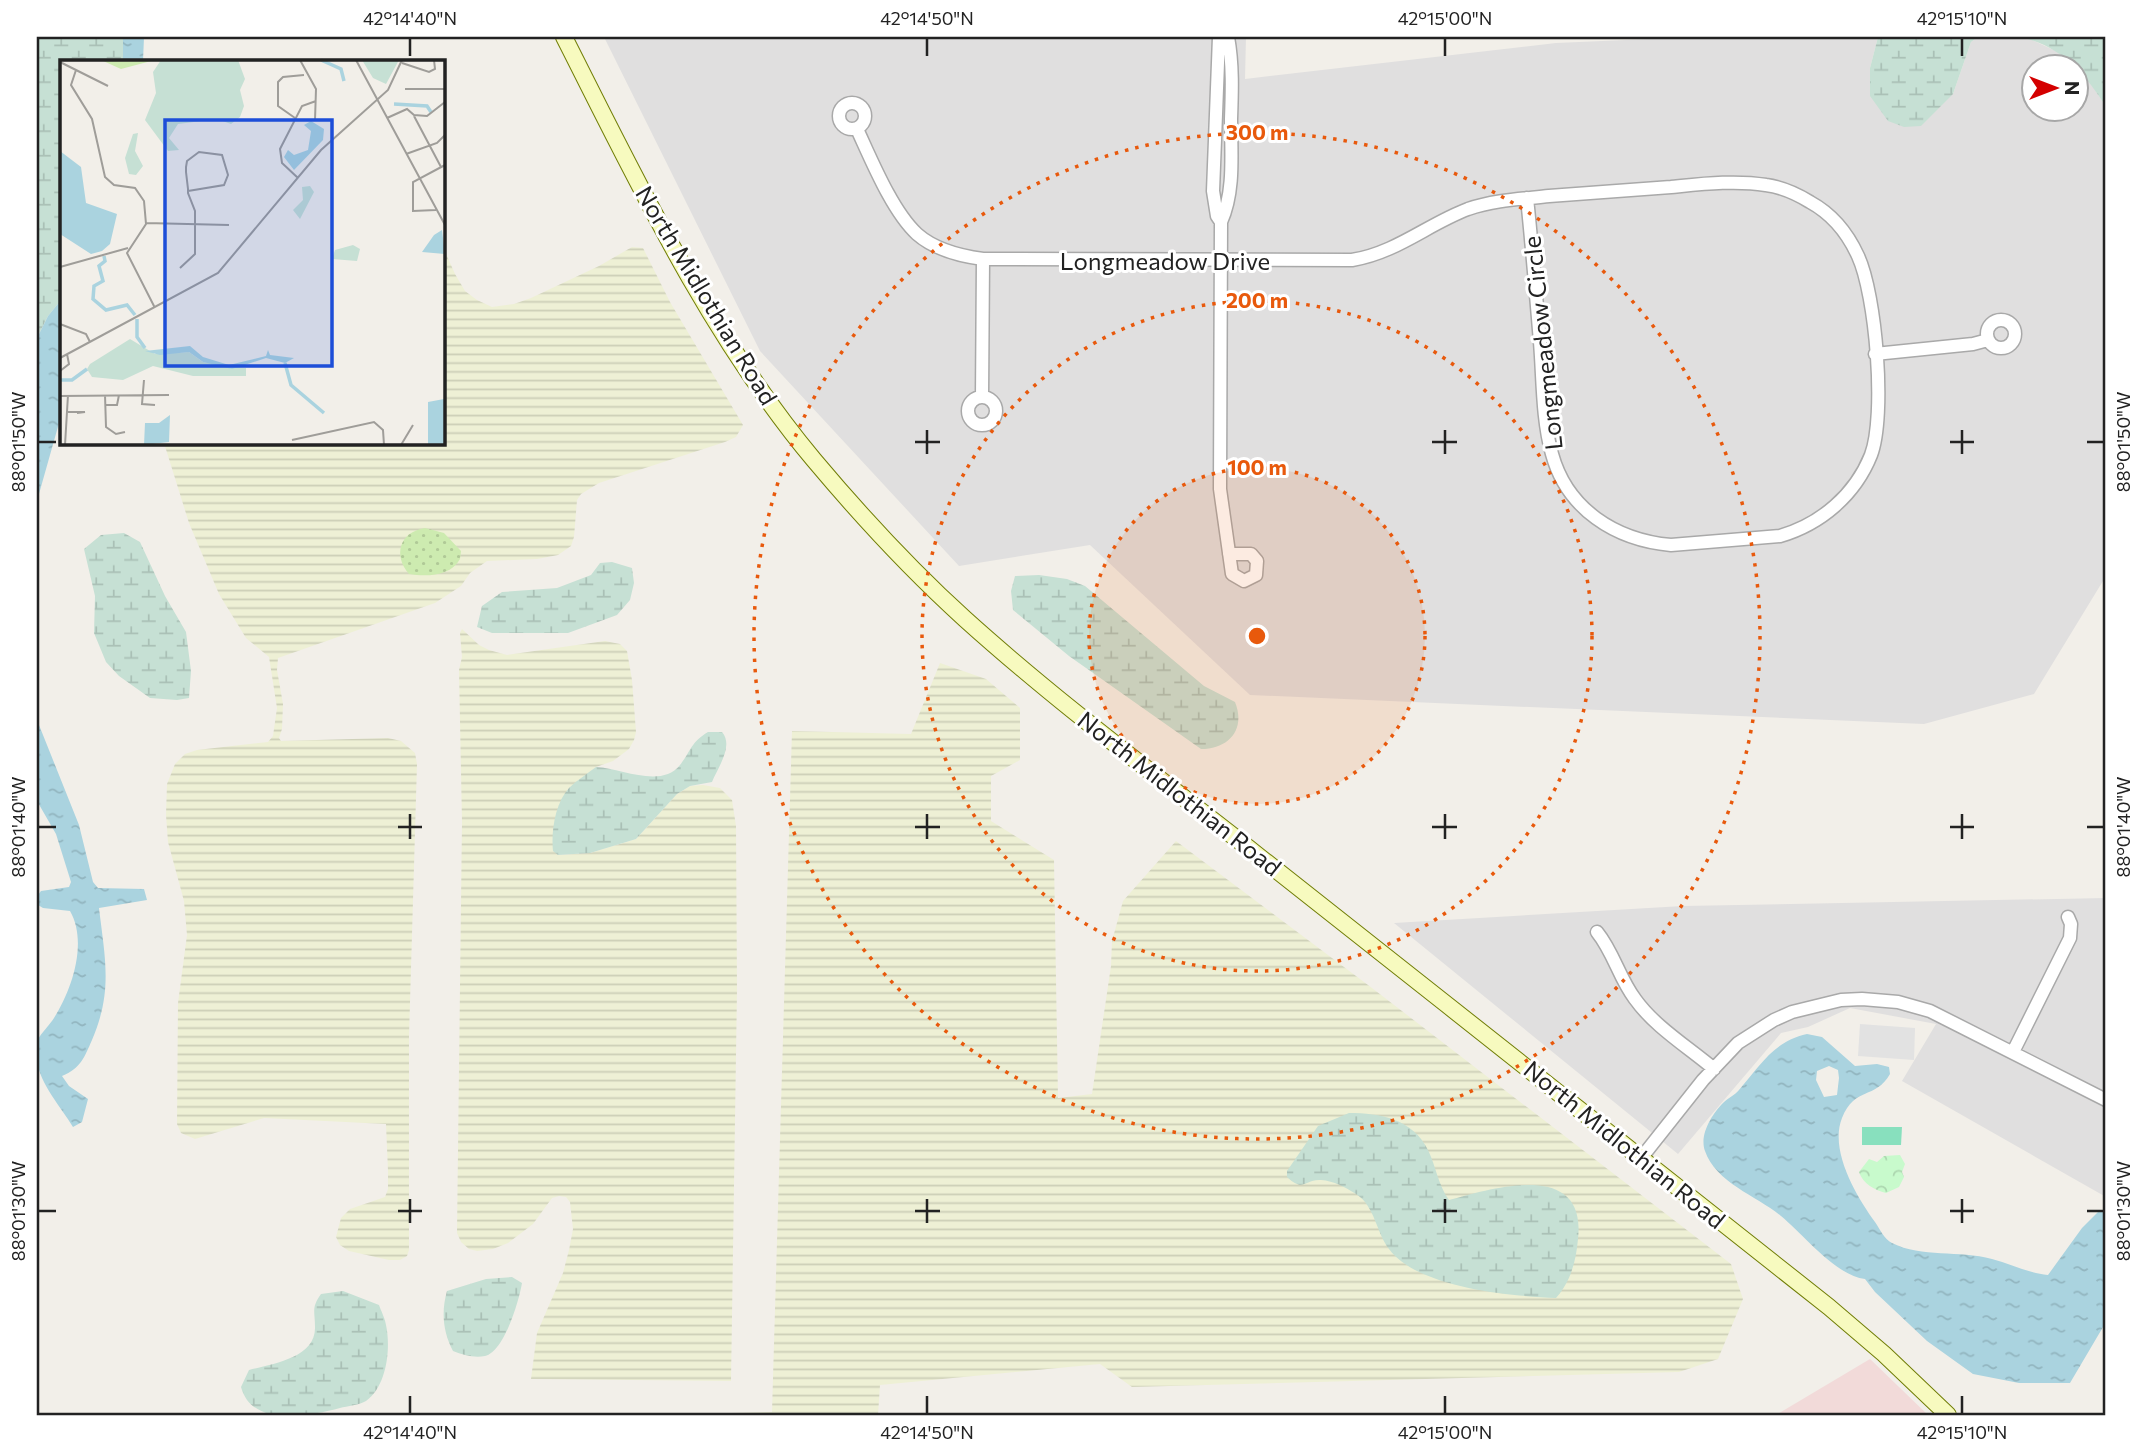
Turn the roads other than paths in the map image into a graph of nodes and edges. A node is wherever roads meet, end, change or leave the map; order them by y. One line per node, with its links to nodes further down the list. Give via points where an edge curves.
1 (564, 37): 18 (main road, North Midlothian Road, via 656,218 747,371 813,458 884,539 965,620 1030,674)
2 (1219, 37): 6 (street, via 1213,191)
3 (1228, 37): 6 (street, via 1231,174)
4 (857, 129): 7 (street, Longmeadow Drive, via 880,177 916,233 946,250)
5 (1527, 198): 8 (street, Longmeadow Drive, via 1466,210 1368,257); 10 (street, Longmeadow Circle, via 1742,183 1786,190 1825,211 1857,254 1869,294); 10 (street, Longmeadow Circle, via 1552,454 1574,500 1622,534 1671,545 1754,540 1793,532 1823,516 1854,485 1875,443)
6 (1221, 222): 8 (street)
7 (982, 259): 8 (street, Longmeadow Drive); 11 (street)
8 (1220, 260): 12 (street, via 1220,489)
9 (1988, 340): 10 (street)
10 (1875, 354)
11 (982, 397)
12 (1230, 554)
13 (2068, 917): 15 (street, via 2070,937)
14 (1597, 932): 16 (street, via 1637,1002)
15 (2013, 1052): 16 (street, via 1930,1011 1898,1002 1841,1000 1774,1020 1738,1044); 17 (street)
16 (1714, 1069): 18 (street)
17 (2106, 1100)
18 (1642, 1157): 19 (main road, North Midlothian Road, via 1829,1307)
19 (1948, 1415)

